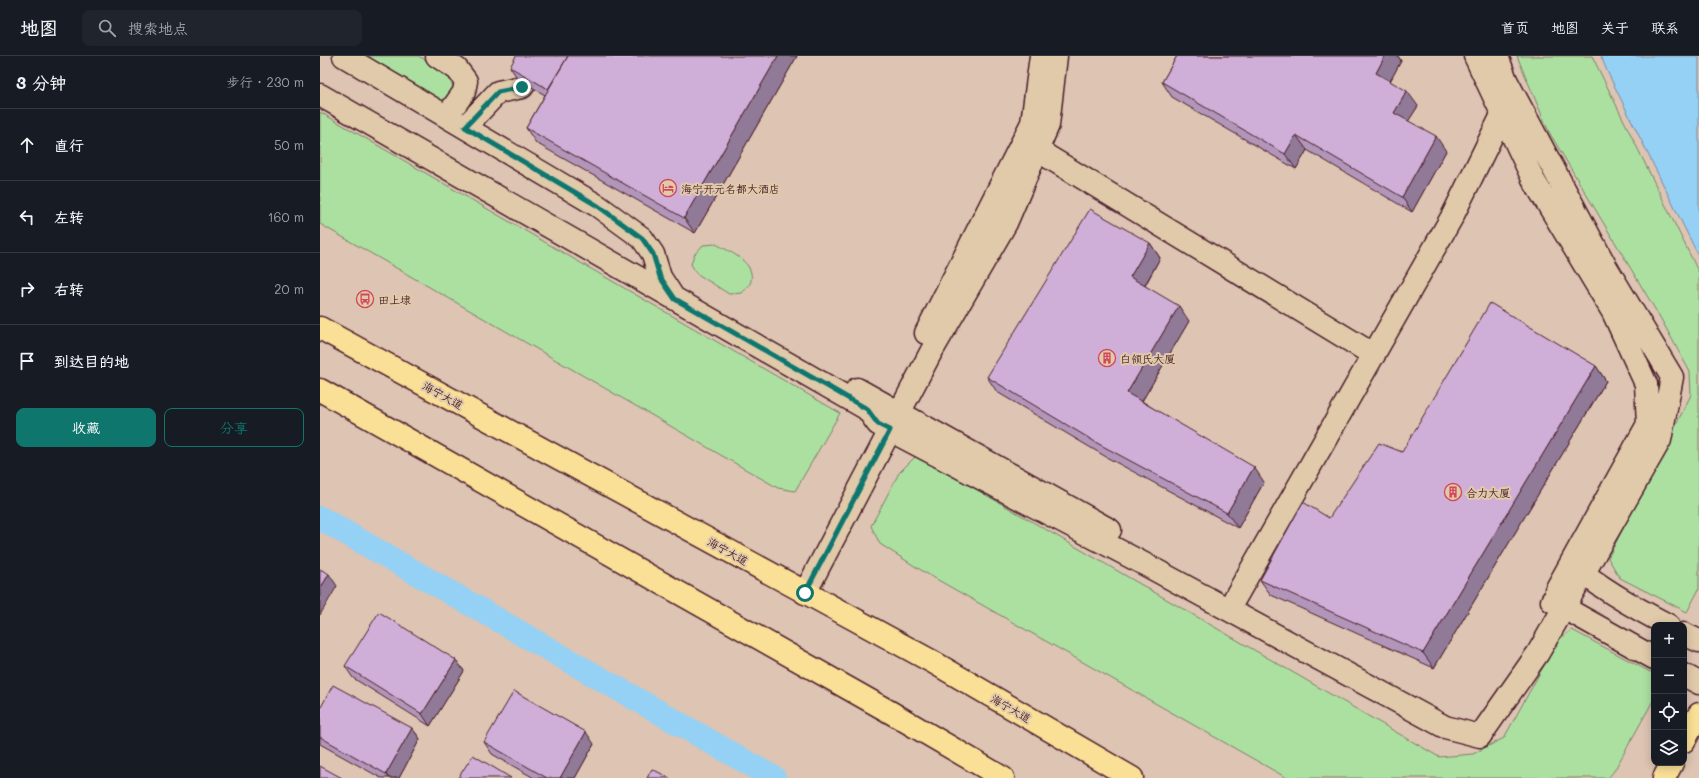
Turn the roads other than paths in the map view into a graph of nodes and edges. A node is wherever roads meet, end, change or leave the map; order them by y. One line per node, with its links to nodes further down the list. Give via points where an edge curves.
1 (344, 56): 11 (lane)
2 (437, 56): 11 (lane, via 457,69 466,81)
3 (544, 56): 11 (lane, via 522,87 498,92)
4 (1041, 56): 18 (lane, via 1032,123)
5 (1056, 56): 12 (lane, via 1048,125)
6 (1475, 56): 10 (lane)
7 (1497, 56): 19 (lane, via 1506,80 1606,266 1672,377 1660,440)
8 (320, 85): 13 (lane)
9 (320, 95): 14 (lane)
10 (1502, 115): 16 (lane, via 1452,218); 19 (lane, via 1534,181 1613,312 1646,384 1648,424)
11 (456, 122): 13 (lane, via 598,206 642,238 653,254)
12 (1037, 150): 16 (lane); 18 (lane, via 1006,223)
13 (660, 277): 14 (lane); 18 (lane)
14 (675, 299): 18 (lane, via 867,409)
15 (320, 328): 20 (main road, 海宁大道)
16 (1374, 355): 21 (lane)
17 (320, 390): 32 (main road)
18 (889, 419): 20 (lane); 21 (lane); 22 (lane, via 1141,563 1446,727 1480,736 1538,653)
19 (1577, 569): 22 (lane); 23 (lane, via 1636,608)
20 (799, 590): 33 (main road, 海宁大道, via 933,662)
21 (1235, 598): 22 (lane, via 1405,692 1475,725 1493,708)
22 (1558, 604): 26 (lane)
23 (1662, 622)
24 (1687, 635): 25 (lane)
25 (1699, 641)
26 (1651, 656)
27 (1687, 677): 28 (lane)
28 (1699, 683)
29 (1699, 714): 30 (main road)
30 (1687, 736)
31 (1670, 766): 34 (main road)
32 (1004, 778)
33 (1132, 778)
34 (1664, 778)

